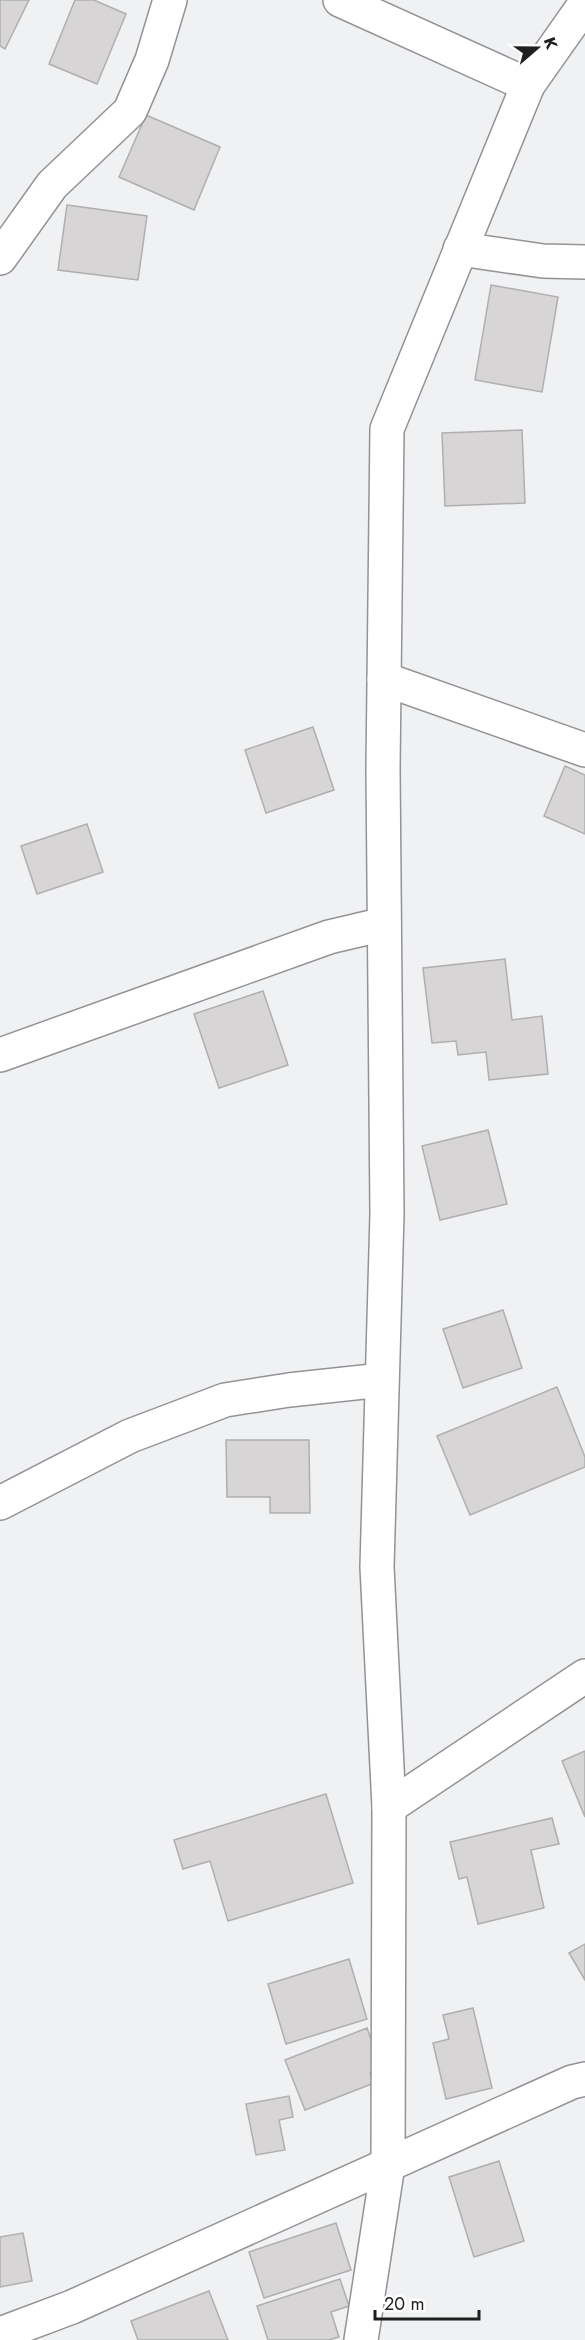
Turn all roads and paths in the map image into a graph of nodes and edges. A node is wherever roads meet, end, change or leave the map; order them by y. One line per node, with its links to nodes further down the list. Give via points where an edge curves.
1 (170, 0): 6 (street, via 152,60 130,111 52,185)
2 (340, 0): 4 (street)
3 (585, 4): 4 (street)
4 (528, 85): 5 (street)
5 (460, 249): 7 (street, via 543,261); 8 (street, via 387,429)
6 (0, 258)
7 (585, 262)
8 (384, 679): 9 (street); 10 (street)
9 (585, 750)
10 (384, 924): 11 (street, via 329,937); 12 (street, via 387,1215)
11 (0, 1055)
12 (382, 1380): 13 (street, via 225,1400 130,1436); 15 (street, via 377,1567)
13 (0, 1503)
14 (585, 1676): 15 (street)
15 (389, 1807): 17 (street)
16 (585, 2079): 17 (street)
17 (388, 2165): 18 (street, via 72,2307); 19 (street)
18 (0, 2334)
19 (362, 2340)

